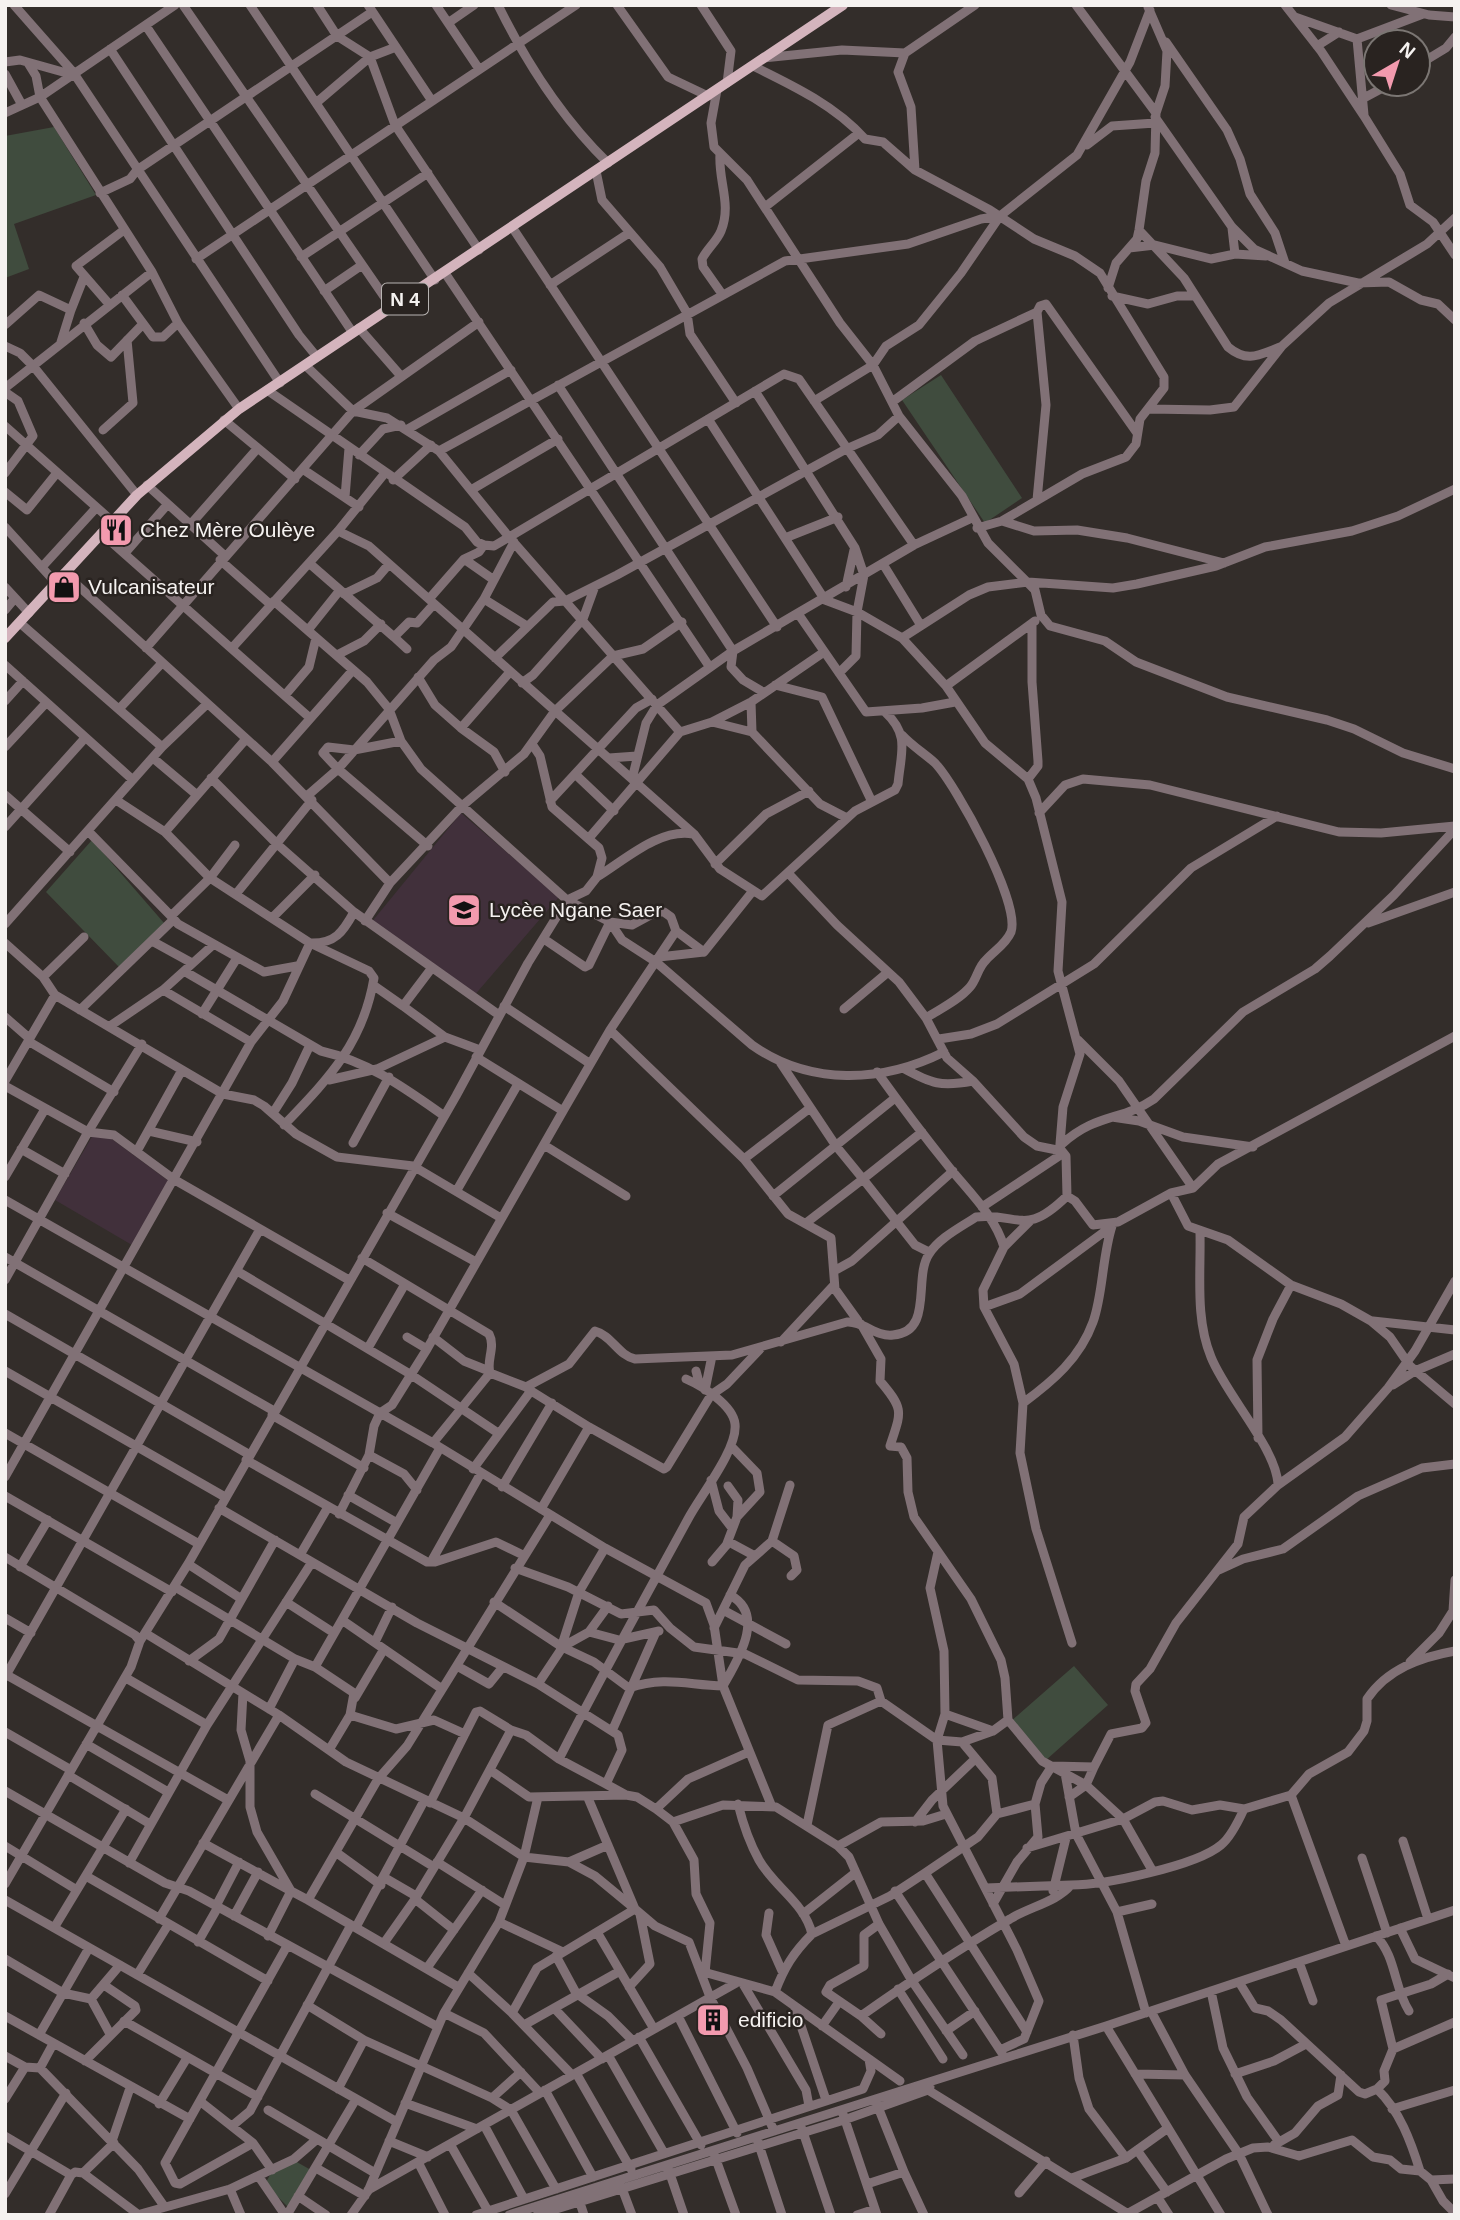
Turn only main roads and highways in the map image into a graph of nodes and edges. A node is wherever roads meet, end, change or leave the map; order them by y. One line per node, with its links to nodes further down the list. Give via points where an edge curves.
1 (843, 5): 2 (main road, N 4, via 239,408 147,485)
2 (5, 638)

